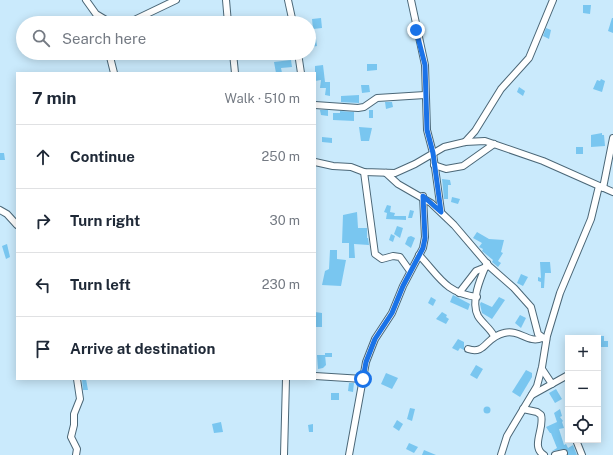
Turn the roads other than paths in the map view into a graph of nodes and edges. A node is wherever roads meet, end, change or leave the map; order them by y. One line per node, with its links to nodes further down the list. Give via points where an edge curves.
1 (86, 0): 7 (street)
2 (176, 0): 8 (street)
3 (226, 0): 9 (street)
4 (288, 0): 10 (street)
5 (411, 0): 17 (street, via 425,65)
6 (553, 0): 20 (street, via 529,58 501,89)
7 (99, 16)
8 (143, 16)
9 (227, 16)
10 (291, 16)
11 (111, 60): 14 (street)
12 (234, 60): 15 (street)
13 (299, 60): 16 (street)
14 (114, 72)
15 (235, 72)
16 (301, 72)
17 (425, 96): 18 (street, via 377,98 362,108); 23 (street, via 428,135)
18 (316, 105)
19 (613, 138): 29 (street)
20 (465, 142): 21 (street); 23 (street)
21 (478, 142): 22 (street); 24 (street)
22 (494, 144): 24 (street); 29 (street, via 543,161)
23 (433, 153): 26 (street); 28 (street, via 402,171)
24 (476, 156): 26 (street, via 468,164 458,168 446,169)
25 (316, 162): 27 (street, via 351,167)
26 (434, 165): 33 (street)
27 (364, 172): 28 (street); 37 (street, via 375,254 382,259 400,257)
28 (386, 173): 31 (street, via 398,184)
29 (601, 186): 30 (street); 41 (street, via 593,215 560,293)
30 (613, 192)
31 (423, 196): 33 (street); 35 (street, via 425,238)
32 (0, 210): 34 (street)
33 (441, 212): 36 (street, via 465,236)
34 (16, 224)
35 (419, 255): 37 (street); 38 (street, via 442,283)
36 (487, 265): 38 (street, via 476,272); 39 (street); 41 (street, via 531,307 534,323)
37 (410, 271): 46 (street, via 392,313 375,339 366,362)
38 (459, 293): 39 (street)
39 (477, 296): 40 (street, via 478,317)
40 (494, 336): 41 (street, via 512,331 531,340); 42 (street, via 481,350 475,352)
41 (544, 339): 43 (street)
42 (468, 349)
43 (542, 369): 49 (street); 50 (street)
44 (316, 376): 46 (street)
45 (565, 377): 49 (street)
46 (363, 379): 56 (street)
47 (77, 380): 54 (street, via 80,399 74,414 71,437 77,449)
48 (286, 380): 55 (street)
49 (552, 384): 50 (street)
50 (532, 395): 51 (street)
51 (523, 409): 57 (street, via 507,436); 58 (street, via 541,415 538,446 539,452)
52 (577, 443): 60 (street)
53 (564, 453): 59 (street)
54 (76, 455)
55 (284, 455)
56 (349, 455)
57 (501, 455)
58 (544, 455)
59 (555, 455)
60 (582, 455)

